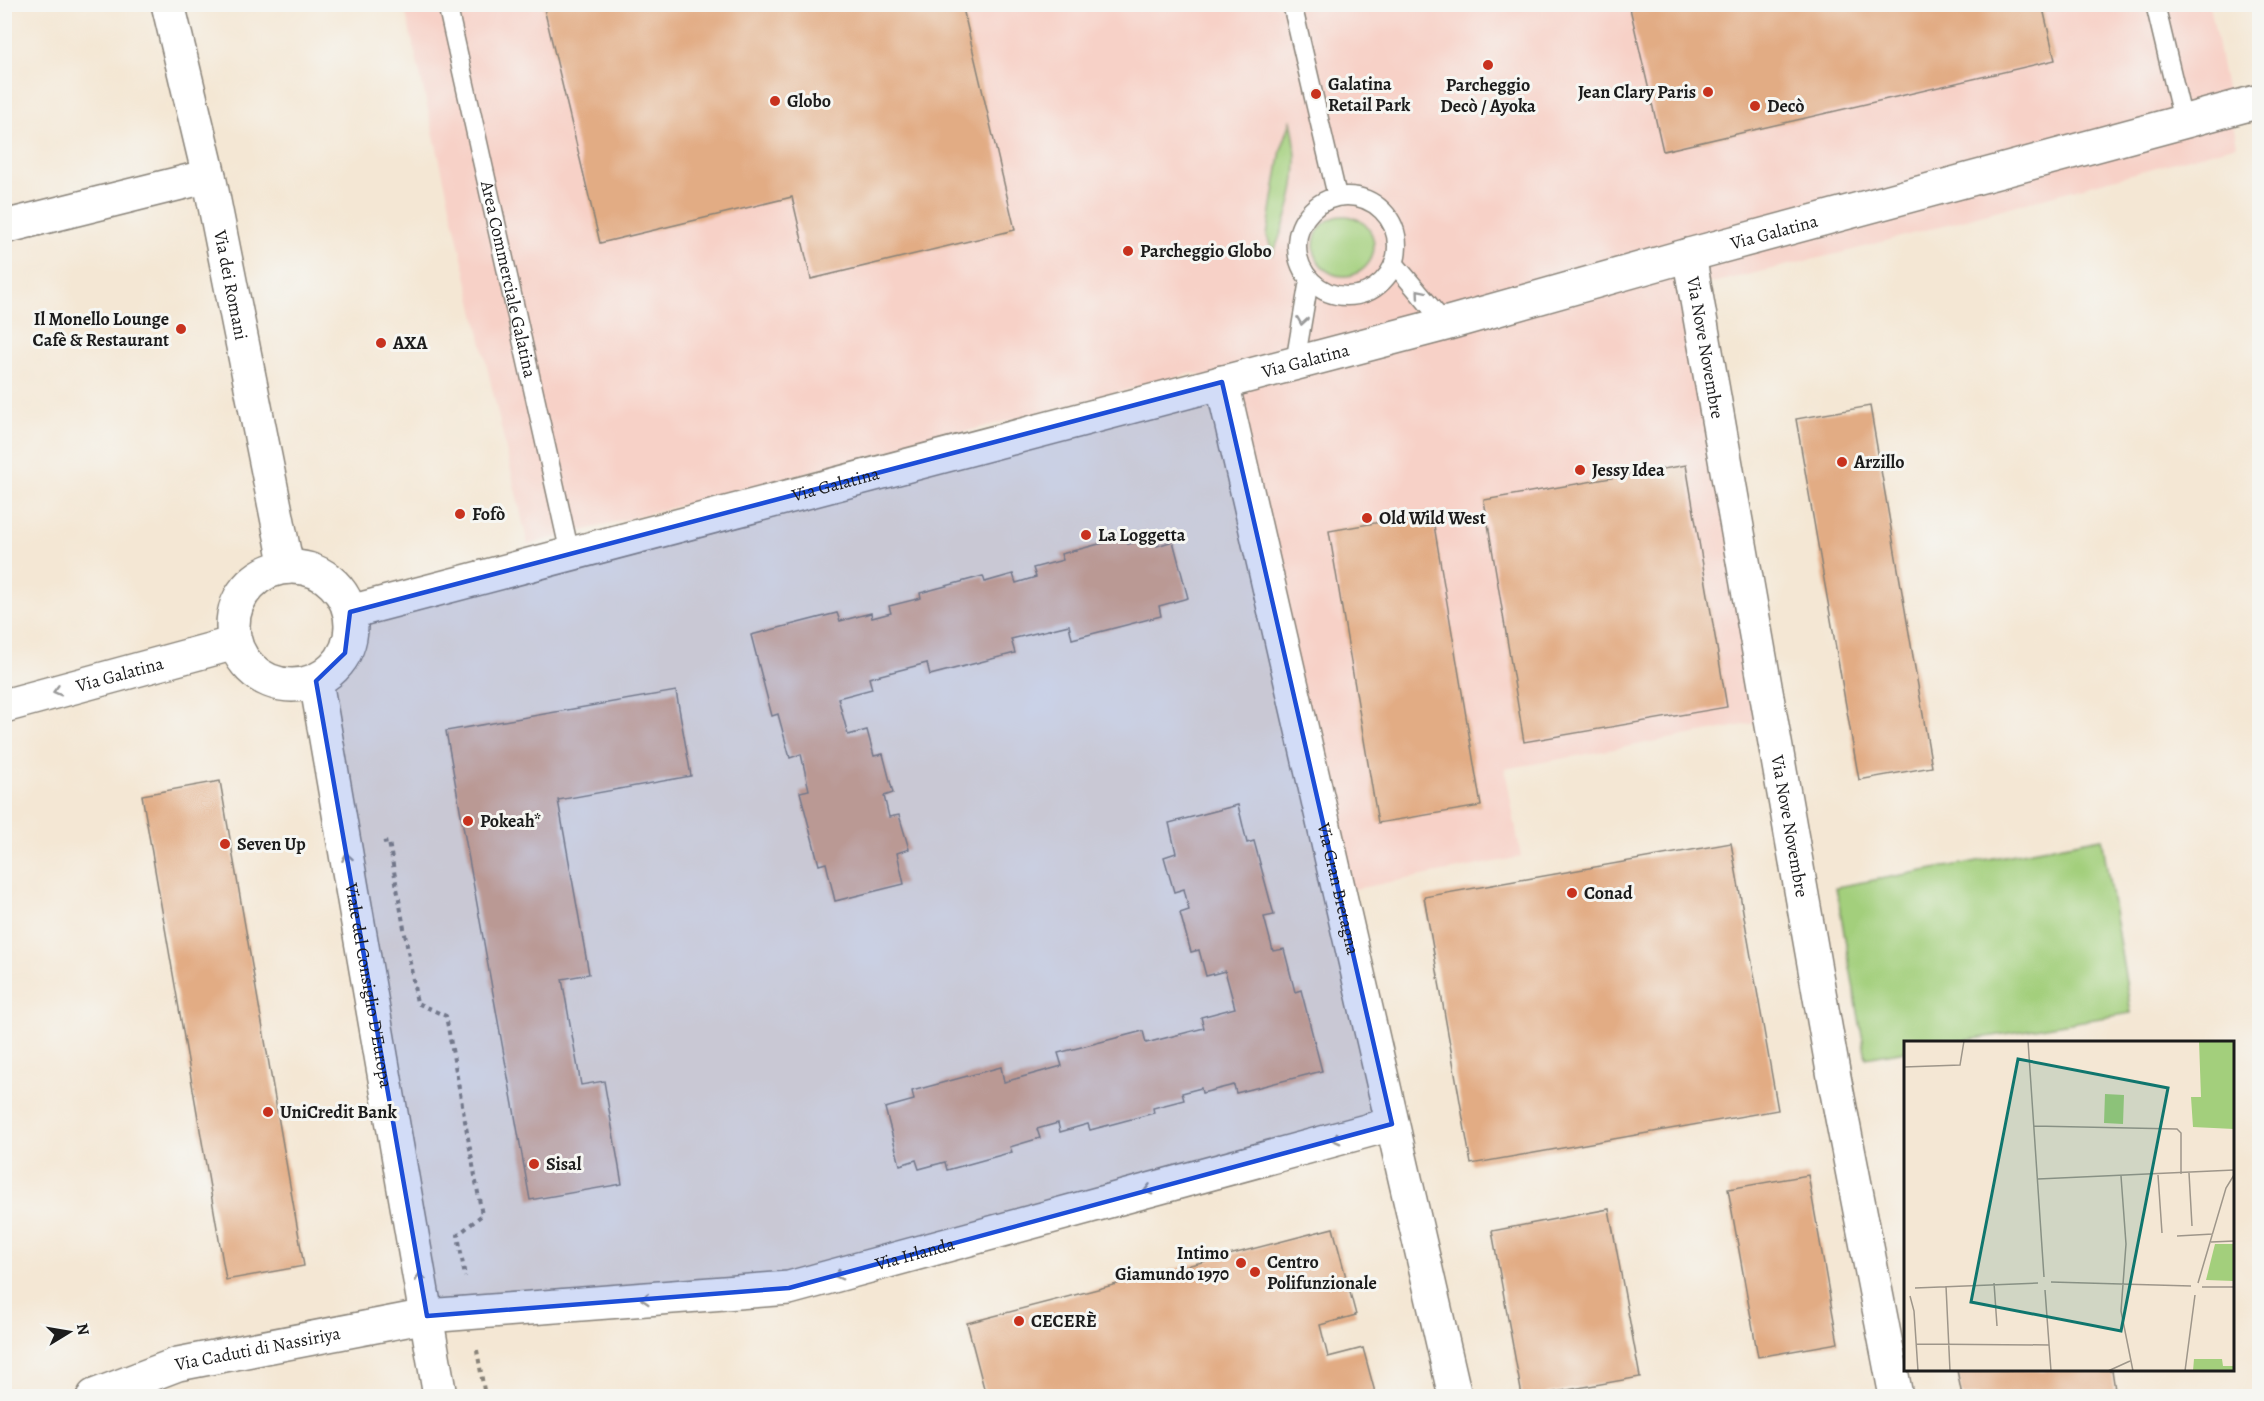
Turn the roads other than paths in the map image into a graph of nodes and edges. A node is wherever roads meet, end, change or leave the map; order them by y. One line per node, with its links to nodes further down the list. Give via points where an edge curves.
1 (168, 4): 7 (street, Via dei Romani)
2 (447, 4): 16 (lane, Area Commerciale Galatina)
3 (1292, 4): 8 (lane)
4 (2155, 4): 6 (lane)
5 (2259, 101): 6 (street, Via Galatina)
6 (2183, 122): 10 (street, Via Galatina)
7 (209, 176): 9 (street); 17 (street, Via dei Romani)
8 (1337, 196): 11 (lane, via 1355,196 1385,213 1394,228); 12 (lane, via 1308,214 1299,230 1296,247)
9 (4, 227)
10 (1689, 255): 13 (street, Via Galatina); 27 (street, Via Nove Novembre, via 1834,1077)
11 (1394, 263): 12 (lane, via 1377,287 1349,297 1320,289); 13 (lane, one-way to 11)
12 (1309, 279): 14 (lane, one-way to 14)
13 (1445, 324): 14 (street, Via Galatina)
14 (1295, 363): 15 (street, Via Galatina)
15 (1222, 382): 16 (street, Via Galatina); 22 (street, Via Gran Bretagna)
16 (570, 554): 18 (street, Via Galatina)
17 (287, 567): 18 (street, via 320,574 333,584); 19 (street, via 270,571 243,593 232,626)
18 (350, 612): 20 (street, via 351,633 345,653 333,669)
19 (235, 643): 20 (street, via 244,662 258,676 277,684 297,686); 21 (street, Via Galatina, one-way to 21)
20 (316, 681): 23 (street, Viale del Consiglio D'Europa, one-way to 20)
21 (4, 706)
22 (1392, 1124): 23 (street, Via Irlanda, one-way to 23, via 789,1288); 26 (street, Via Gran Bretagna)
23 (427, 1316): 24 (street, Via Caduti di Nassiriya, via 178,1364); 25 (street, Viale del Consiglio D'Europa)
24 (94, 1396)
25 (440, 1396)
26 (1455, 1396)
27 (1896, 1396)

